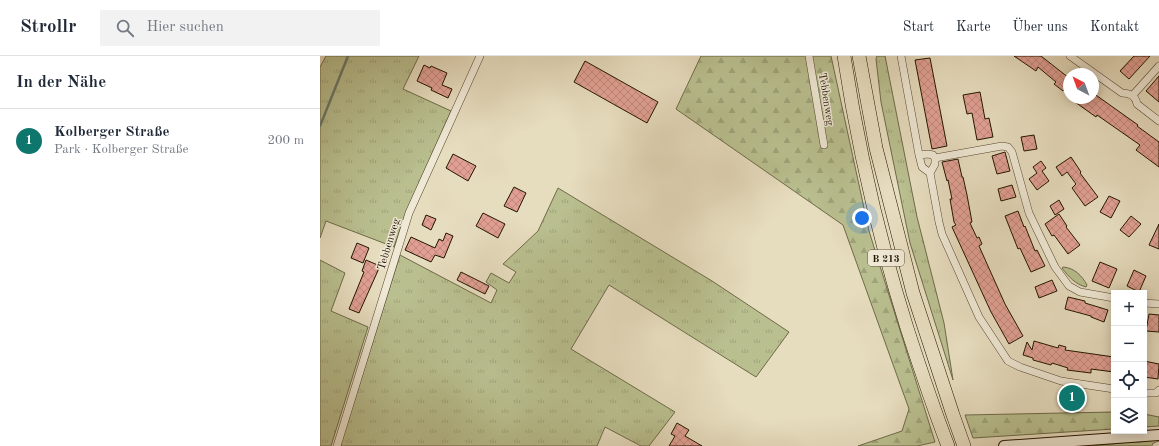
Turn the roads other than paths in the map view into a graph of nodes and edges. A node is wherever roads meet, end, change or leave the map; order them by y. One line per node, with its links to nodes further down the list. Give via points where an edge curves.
1 (480, 56): 21 (street, Tebbenweg, via 409,213)
2 (809, 56): 10 (street, Tebbenweg)
3 (901, 56): 11 (street)
4 (1070, 56): 8 (street, via 1122,93)
5 (864, 58): 23 (highway, B 213, via 874,98 868,110 913,293)
6 (844, 60): 22 (highway, B 213, via 879,230 897,295)
7 (1159, 66): 8 (street)
8 (1132, 95): 9 (street, via 1137,104)
9 (1159, 120)
10 (824, 145)
11 (919, 155): 12 (street, via 928,154); 13 (street, via 922,167)
12 (935, 158): 13 (street); 14 (street, via 1008,147 1012,152 1029,213 1055,267 1069,286 1080,292)
13 (930, 173): 17 (street, via 942,234 979,316 1008,361 1061,381)
14 (1111, 297)
15 (1147, 303): 16 (street)
16 (1159, 304)
17 (1111, 389)
18 (1159, 390): 19 (street, via 1156,393)
19 (1147, 393)
20 (1159, 435): 24 (street)
21 (337, 446)
22 (948, 446)
23 (964, 446)
24 (1004, 446)
25 (1156, 446): 26 (street)
26 (1159, 446)

